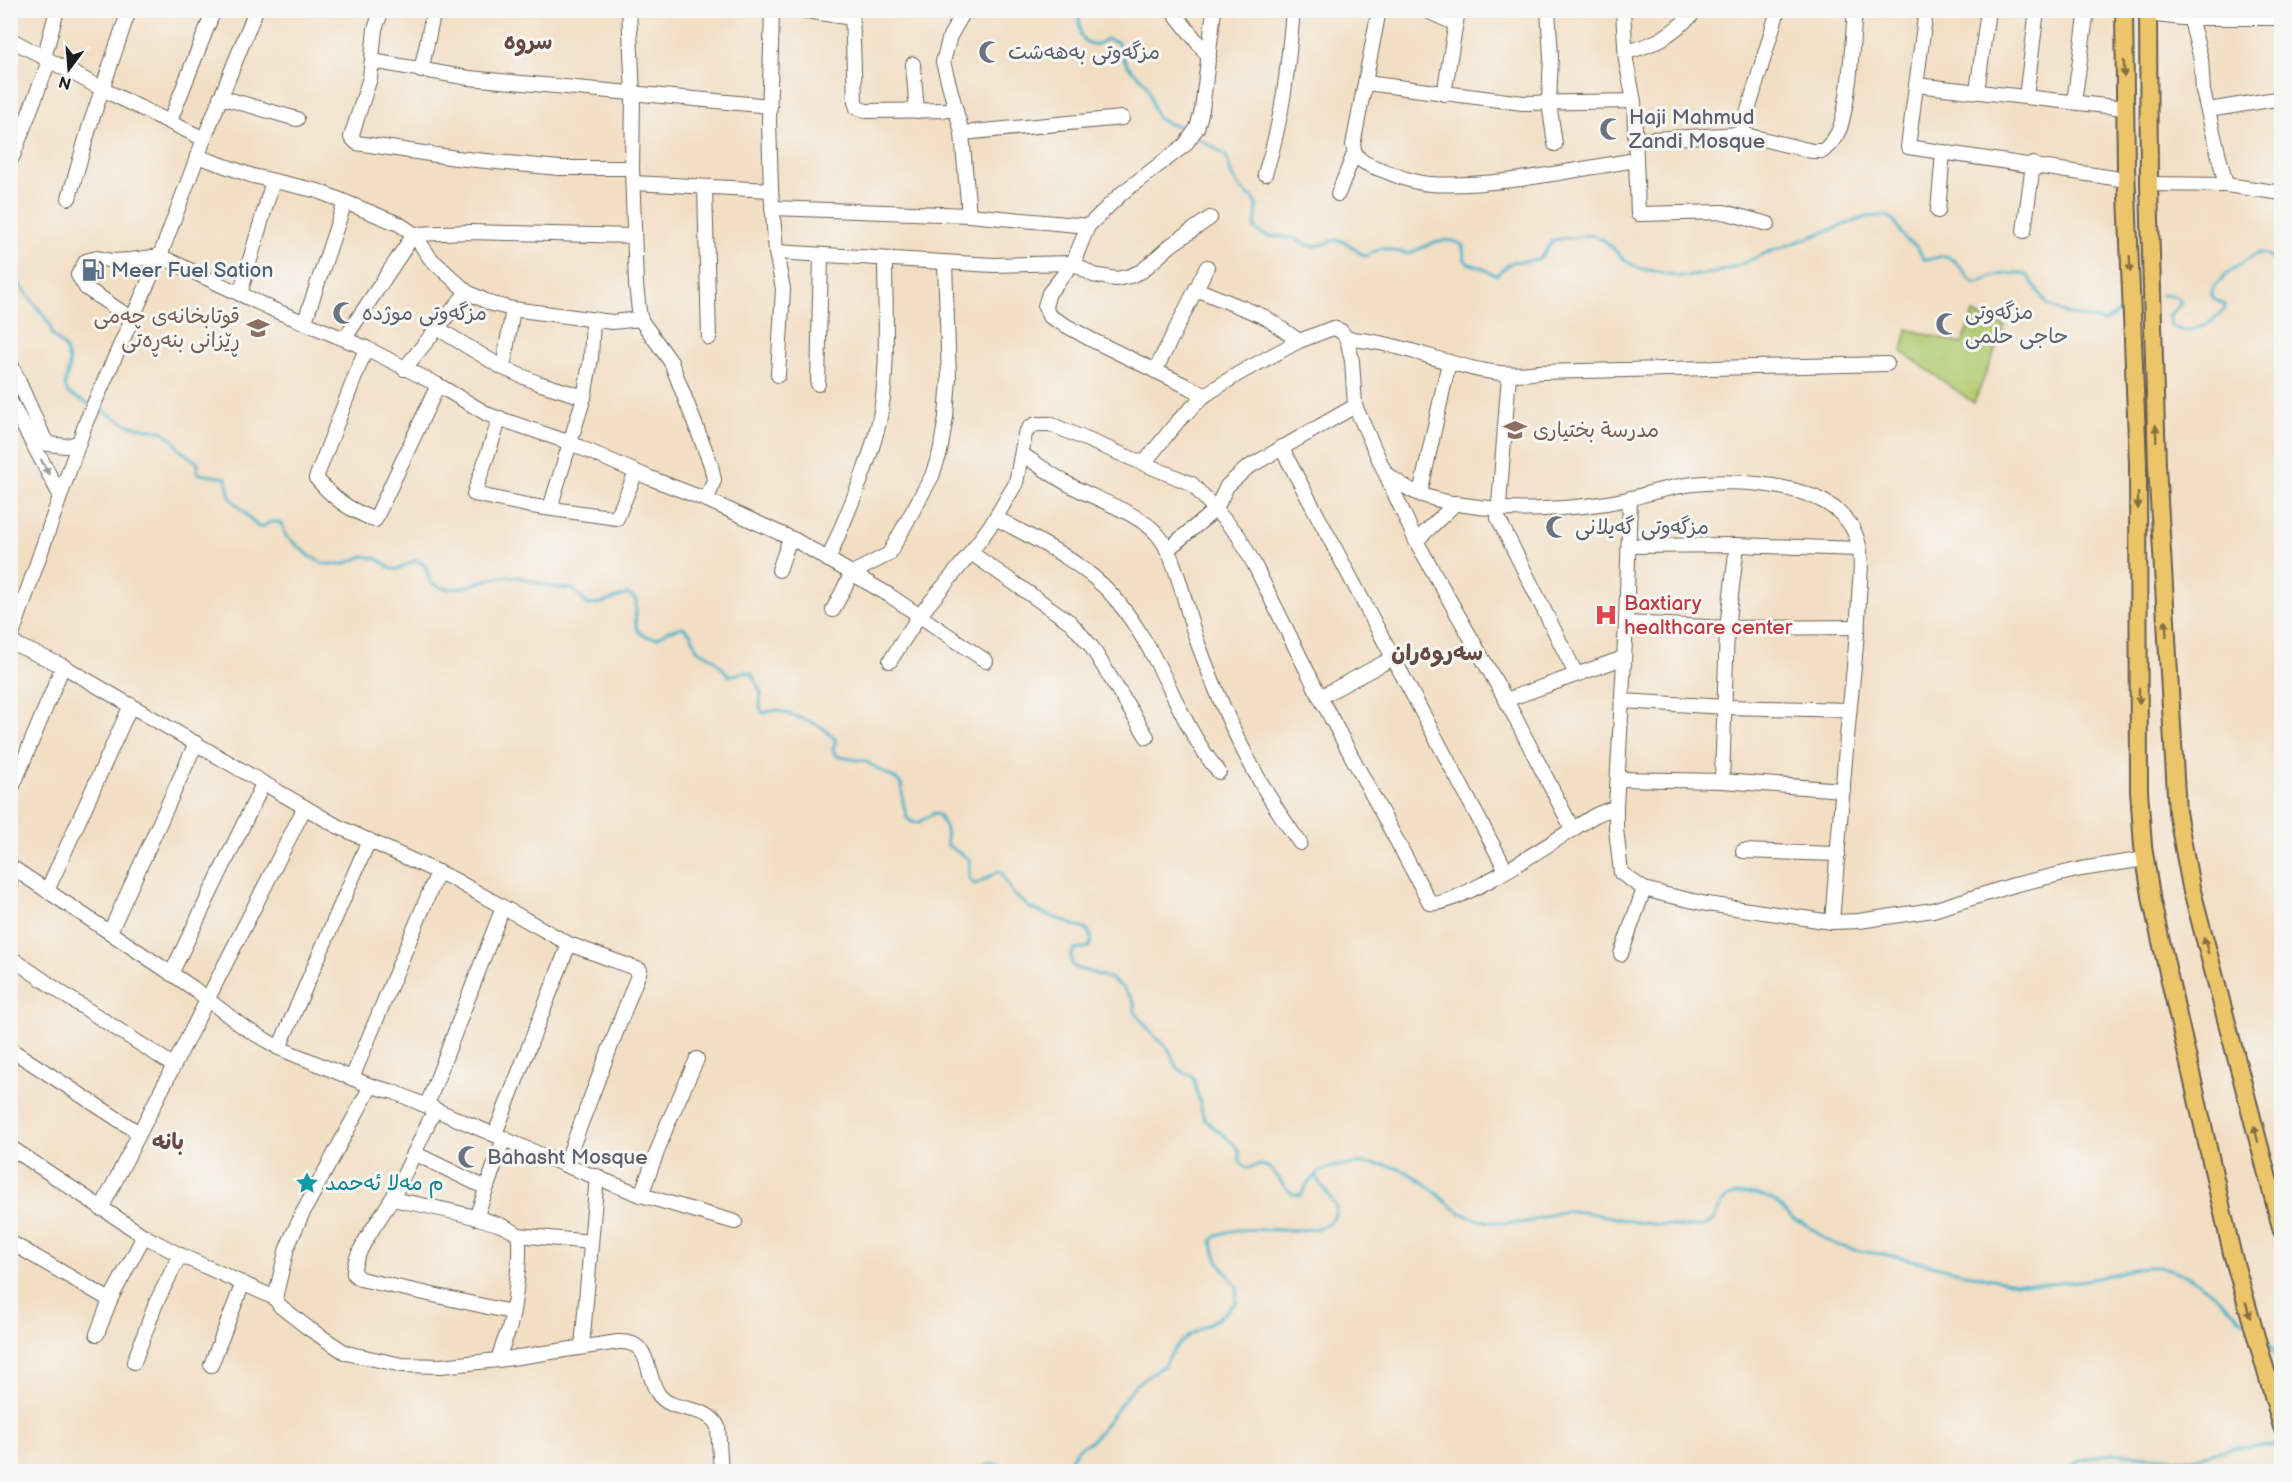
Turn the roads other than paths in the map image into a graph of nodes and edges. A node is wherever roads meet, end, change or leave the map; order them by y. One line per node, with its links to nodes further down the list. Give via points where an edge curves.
1 (57, 10): 34 (street)
2 (129, 10): 40 (street)
3 (214, 10): 57 (street)
4 (256, 10): 44 (street)
5 (382, 10): 35 (street, via 375,29)
6 (434, 10): 37 (street)
7 (772, 10): 50 (street)
8 (801, 10): 26 (street)
9 (1172, 10): 33 (street)
10 (1214, 10): 33 (street)
11 (1293, 10): 70 (street, via 1281,117)
12 (1379, 10): 38 (street)
13 (1425, 10): 28 (street)
14 (1548, 10): 49 (street)
15 (1623, 10): 32 (street)
16 (1778, 10): 59 (street)
17 (1855, 10): 59 (street, via 1843,113 1831,144 1823,151 1812,151)
18 (1926, 10): 39 (street)
19 (1988, 10): 41 (street)
20 (2037, 10): 45 (street)
21 (2087, 10): 48 (street)
22 (2124, 10): 51 (main road, one-way to 51)
23 (625, 11): 43 (street)
24 (960, 12): 52 (street, via 942,62)
25 (2148, 12): 29 (street); 74 (main road)
26 (852, 14): 54 (street, via 857,108)
27 (1691, 16): 32 (street, via 1652,46)
28 (1456, 17): 42 (street)
29 (2190, 17): 30 (street); 53 (street)
30 (2280, 21)
31 (10, 39): 34 (street)
32 (1626, 52): 47 (street)
33 (1209, 57): 87 (street, via 1202,110 1197,128 1185,145 1122,193)
34 (46, 59): 40 (street); 66 (street)
35 (372, 62): 37 (street); 69 (street, via 351,137 357,142 456,158 559,168)
36 (914, 64): 54 (street)
37 (421, 70): 43 (street)
38 (1366, 83): 42 (street); 64 (street)
39 (1916, 85): 41 (street); 63 (street, via 1908,147)
40 (104, 90): 57 (street); 80 (street)
41 (1977, 92): 45 (street)
42 (1444, 93): 49 (street)
43 (633, 95): 50 (street); 69 (street)
44 (220, 97): 56 (street); 60 (street)
45 (2026, 97): 48 (street)
46 (2282, 98): 53 (street)
47 (1634, 101): 49 (street); 61 (street)
48 (2074, 102): 51 (street)
49 (1549, 103): 62 (street)
50 (770, 106): 77 (street)
51 (2124, 108): 71 (main road)
52 (956, 110): 54 (street); 58 (street)
53 (2208, 110): 75 (street)
54 (916, 111)
55 (1122, 118): 58 (street)
56 (297, 119)
57 (170, 121): 60 (street)
58 (962, 133): 84 (street)
59 (1741, 134): 61 (street)
60 (204, 139): 65 (street)
61 (1635, 140): 67 (street)
62 (1555, 144)
63 (1943, 152): 68 (street); 83 (street)
64 (1354, 154): 67 (street, via 1377,169 1428,184 1467,184); 79 (street)
65 (197, 156): 72 (street); 93 (street)
66 (12, 158)
67 (1636, 160): 86 (street, via 1638,214 1724,213)
68 (2033, 164): 71 (street); 88 (street)
69 (632, 168): 73 (street)
70 (1265, 174)
71 (2127, 180): 133 (main road, one-way to 133)
72 (273, 181): 81 (street); 100 (street)
73 (633, 183): 76 (street); 90 (street)
74 (2149, 184): 75 (street); 134 (main road, one-way to 74)
75 (2226, 185): 78 (street)
76 (705, 188): 77 (street); 108 (street)
77 (771, 190): 82 (street)
78 (2282, 193)
79 (1338, 194)
80 (69, 198)
81 (345, 202): 89 (street); 105 (street)
82 (772, 208): 84 (street); 91 (street)
83 (1938, 211)
84 (969, 215): 87 (street)
85 (1210, 218): 96 (street, via 1130,276 1116,279 1093,275)
86 (1768, 224)
87 (1088, 226): 96 (street)
88 (2024, 231)
89 (414, 234): 90 (street); 99 (street, via 430,258); 107 (street)
90 (634, 236): 104 (street)
91 (776, 252): 92 (street); 119 (street, via 783,289)
92 (821, 255): 94 (street); 120 (street)
93 (160, 256): 100 (street); 102 (street); 102 (street, via 112,261 97,258 86,261 78,275 86,288)
94 (885, 260): 95 (street); 153 (street, via 884,379 878,429)
95 (945, 262): 96 (street); 155 (street, via 949,378 940,452 932,476 890,554)
96 (1073, 263): 117 (street, via 1049,293 1045,306 1049,316)
97 (1207, 267): 98 (street)
98 (1196, 289): 110 (street, via 1264,317); 117 (street)
99 (467, 292): 101 (street); 106 (street)
100 (240, 294): 105 (street)
101 (513, 309): 103 (street); 115 (street)
102 (132, 319): 129 (street)
103 (594, 319): 104 (street); 123 (street)
104 (640, 319): 140 (street, via 671,362 711,465 714,480)
105 (305, 321): 107 (street)
106 (438, 328): 115 (street); 116 (street)
107 (345, 338): 111 (street)
108 (709, 338)
109 (1347, 339): 110 (street, via 1333,328); 113 (street, via 1384,343); 125 (street)
110 (1299, 341): 122 (street)
111 (366, 348): 116 (street); 121 (street, via 316,478 354,512 375,520)
112 (10, 362): 127 (street)
113 (1449, 362): 118 (street); 137 (street)
114 (1887, 364): 118 (street)
115 (503, 368): 123 (street)
116 (404, 369): 121 (street)
117 (1155, 371): 122 (street)
118 (1509, 374): 142 (street)
119 (778, 375)
120 (818, 384)
121 (438, 385): 126 (street, via 469,405)
122 (1205, 395): 132 (street)
123 (584, 397): 128 (street)
124 (10, 401): 127 (street)
125 (1355, 405): 130 (street); 136 (street)
126 (500, 418): 128 (street); 143 (street, via 474,494)
127 (38, 441): 129 (street, via 57,446); 138 (street, one-way to 138)
128 (568, 442): 135 (street); 143 (street)
129 (78, 443): 138 (street)
130 (1281, 447): 144 (street, via 1227,486); 162 (street)
131 (1022, 454): 132 (street, via 1030,427 1050,424); 145 (street, via 1016,483); 151 (street, via 1066,483 1139,518 1159,535)
132 (1144, 463): 144 (street, via 1192,484)
133 (2138, 463): 134 (main road); 189 (main road, one-way to 189, via 2139,790)
134 (2157, 465): 222 (main road, one-way to 134, via 2181,837 2173,761)
135 (636, 472): 140 (street); 143 (street, via 617,518)
136 (1386, 474): 137 (street); 147 (street)
137 (1420, 494): 141 (street)
138 (60, 495): 161 (street)
139 (1630, 498): 142 (street, via 1586,506); 149 (street); 150 (street, via 1685,485 1754,484 1785,489 1820,500 1839,512 1850,525)
140 (707, 500): 146 (street)
141 (1456, 503): 142 (street); 147 (street)
142 (1499, 507): 167 (street, via 1498,518)
143 (550, 508)
144 (1216, 509): 151 (street); 168 (street, via 1238,535)
145 (996, 518): 152 (street); 176 (street, via 1084,571 1113,596 1157,663 1206,757)
146 (795, 540): 153 (street); 154 (street, via 789,542)
147 (1416, 541): 169 (street)
148 (1737, 545): 149 (street); 150 (street); 160 (street)
149 (1629, 546): 158 (street)
150 (1859, 549): 159 (street)
151 (1167, 550): 186 (street, via 1216,693 1273,807)
152 (970, 553): 157 (street); 174 (street, via 1070,622 1091,645)
153 (828, 560): 155 (street)
154 (779, 570)
155 (852, 573): 156 (street); 157 (street)
156 (833, 610)
157 (919, 616): 164 (street); 165 (street)
158 (1626, 623): 160 (street); 163 (street)
159 (1858, 627): 160 (street); 173 (street)
160 (1727, 628): 172 (street)
161 (10, 641): 166 (street)
162 (1394, 658): 168 (street); 191 (street)
163 (1623, 658): 167 (street); 170 (street)
164 (890, 661)
165 (986, 661)
166 (63, 666): 171 (street); 181 (street)
167 (1576, 674): 169 (street)
168 (1320, 697): 191 (street, via 1430,903 1461,895)
169 (1506, 700): 184 (street)
170 (1622, 701): 172 (street); 177 (street)
171 (131, 705): 175 (street); 194 (street)
172 (1726, 707): 173 (street); 178 (street)
173 (1849, 710): 180 (street)
174 (1147, 736)
175 (196, 743): 179 (street); 197 (street)
176 (1219, 772)
177 (1618, 779): 178 (street); 183 (street)
178 (1722, 781): 180 (street)
179 (263, 784): 182 (street); 201 (street)
180 (1843, 790): 188 (street)
181 (10, 793)
182 (305, 807): 185 (street); 202 (street)
183 (1616, 807): 184 (street); 193 (street, via 1621,873)
184 (1574, 830): 191 (street)
185 (369, 840): 192 (street); 203 (street)
186 (1300, 843)
187 (1743, 851): 188 (street)
188 (1838, 854): 196 (street)
189 (2145, 859): 196 (street, via 2014,885 1933,910); 237 (main road, one-way to 237, via 2232,1253)
190 (10, 866): 194 (street)
191 (1506, 870)
192 (438, 872): 195 (street); 207 (street)
193 (1644, 889): 196 (street, via 1707,904); 199 (street)
194 (46, 891): 197 (street)
195 (503, 907): 198 (street); 209 (street)
196 (1832, 922)
197 (110, 932): 201 (street)
198 (569, 944): 211 (street); 214 (street, via 640,970)
199 (1621, 954)
200 (10, 957): 206 (street)
201 (171, 974): 202 (street)
202 (206, 999): 203 (street); 206 (street)
203 (279, 1048): 207 (street)
204 (10, 1049): 210 (street)
205 (697, 1059): 217 (street)
206 (173, 1065): 210 (street)
207 (352, 1078): 208 (street)
208 (371, 1086): 209 (street); 229 (street, via 301,1216 287,1248)
209 (431, 1107): 211 (street); 213 (street)
210 (139, 1133): 219 (street)
211 (499, 1136): 214 (street); 216 (street)
212 (10, 1147): 219 (street)
213 (414, 1153): 216 (street); 218 (street)
214 (565, 1165): 215 (street)
215 (597, 1176): 217 (street); 226 (street)
216 (486, 1188): 220 (street)
217 (641, 1195): 221 (street)
218 (392, 1199): 220 (street); 231 (street, via 353,1267 354,1274 360,1279)
219 (101, 1209): 224 (street)
220 (476, 1218): 223 (street)
221 (735, 1222)
222 (2282, 1231)
223 (518, 1235): 226 (street); 231 (street)
224 (144, 1236): 227 (street); 230 (street)
225 (10, 1242): 230 (street)
226 (591, 1242): 233 (street)
227 (180, 1255): 228 (street); 235 (street, via 156,1303)
228 (243, 1283): 229 (street); 236 (street)
229 (275, 1298): 234 (street, via 308,1328 346,1353 402,1365 441,1366)
230 (110, 1300): 232 (street)
231 (512, 1312): 234 (street)
232 (98, 1334)
233 (582, 1347): 234 (street); 238 (street, via 629,1341 637,1345 658,1394 667,1402 715,1420)
234 (498, 1360)
235 (134, 1362)
236 (211, 1365)
237 (2282, 1427)
238 (721, 1472)

